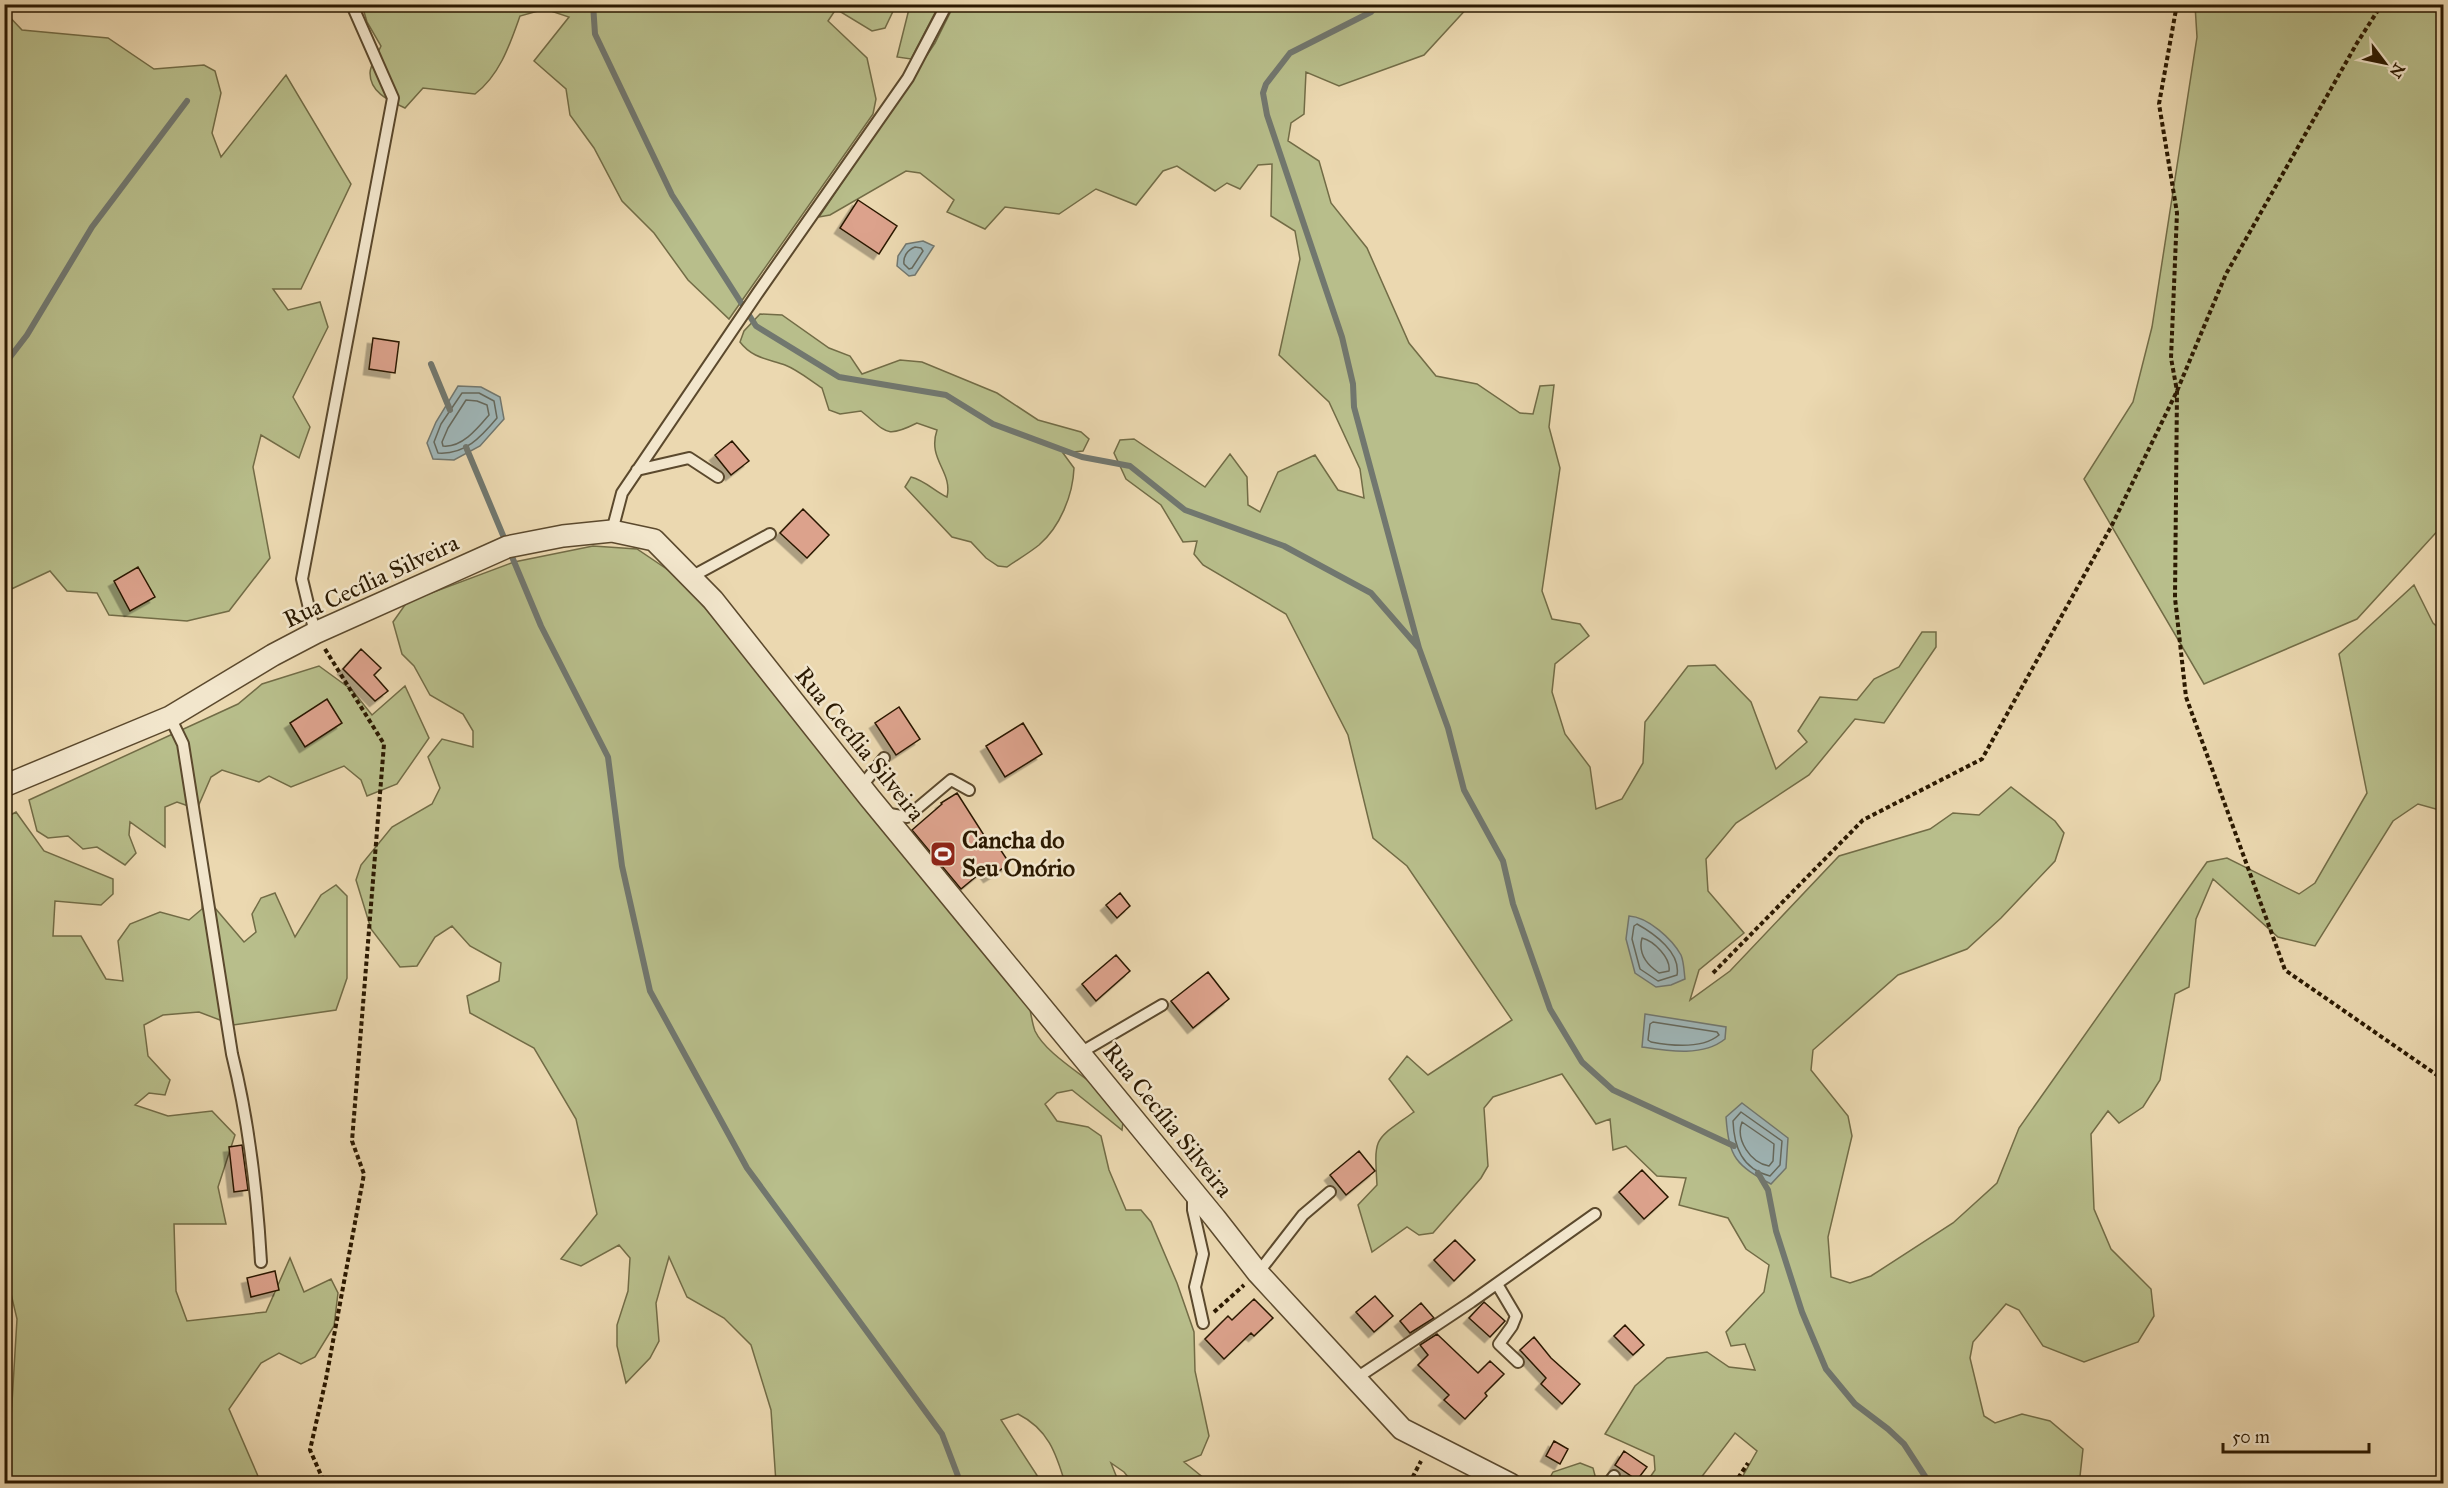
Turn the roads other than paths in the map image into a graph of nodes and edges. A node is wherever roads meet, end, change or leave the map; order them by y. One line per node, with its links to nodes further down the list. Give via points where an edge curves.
1 (947, 4): 3 (lane, via 908,78)
2 (352, 5): 8 (lane, via 393,98 302,579)
3 (637, 470): 4 (lane, via 689,458); 5 (lane, via 622,493)
4 (718, 477)
5 (612, 531): 7 (street, Rua Cecília Silveira, via 654,540); 8 (street, Rua Cecília Silveira, via 507,547)
6 (770, 534): 7 (lane)
7 (691, 578): 12 (street, Rua Cecília Silveira, via 713,600)
8 (315, 633): 9 (street, Rua Cecília Silveira)
9 (170, 717): 11 (street, Rua Cecília Silveira); 20 (lane, via 183,744 232,1054 244,1102)
10 (884, 758): 12 (lane)
11 (4, 786)
12 (861, 787): 14 (street, Rua Cecília Silveira)
13 (969, 790): 14 (lane, via 951,780 907,817)
14 (882, 812): 16 (street, Rua Cecília Silveira)
15 (1162, 1005): 16 (lane)
16 (1080, 1053): 17 (street, Rua Cecília Silveira)
17 (1193, 1191): 21 (street, Rua Cecília Silveira); 23 (lane, via 1203,1254 1195,1287)
18 (1330, 1192): 21 (lane, via 1303,1215)
19 (1595, 1214): 22 (lane)
20 (261, 1262)
21 (1258, 1274): 25 (street, Rua Cecília Silveira)
22 (1497, 1284): 24 (lane, via 1516,1316 1500,1344); 25 (lane)
23 (1203, 1323)
24 (1518, 1362)
25 (1355, 1379): 26 (street, Rua Cecília Silveira, via 1402,1429)
26 (1510, 1484)

